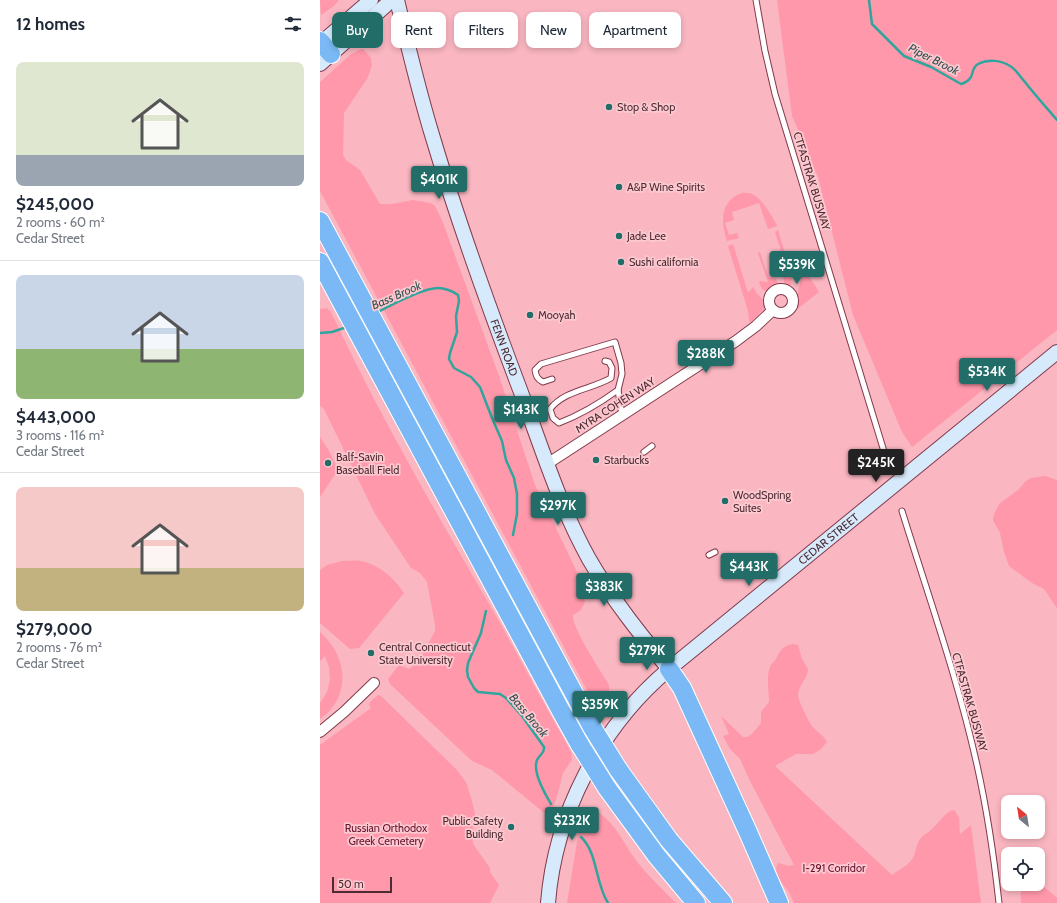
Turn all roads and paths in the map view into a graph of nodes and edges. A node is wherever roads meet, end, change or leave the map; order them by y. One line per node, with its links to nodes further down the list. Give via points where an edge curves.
1 (371, 0): 5 (main road)
2 (391, 0): 5 (main road)
3 (397, 0): 17 (main road, FENN ROAD, via 445,177)
4 (756, 0): 16 (lane, CTFASTRAK BUSWAY, via 764,50 775,94)
5 (323, 49)
6 (320, 221): 26 (highway, bridge, via 592,727 618,769 669,840)
7 (320, 262): 25 (highway, bridge, via 580,746 656,855)
8 (773, 310): 13 (street, MYRA COHEN WAY, via 736,341)
9 (1057, 352): 21 (main road, CEDAR STREET)
10 (605, 361): 12 (lane, via 609,362 612,368 611,378 556,401 550,409 553,418 559,422 568,419)
11 (552, 379): 12 (lane, via 543,382 539,380 535,370 541,364 615,342 622,374)
12 (618, 390): 13 (lane)
13 (622, 415): 17 (street, MYRA COHEN WAY)
14 (652, 446): 15 (lane)
15 (644, 452)
16 (886, 458)
17 (547, 464): 21 (main road, FENN ROAD, via 573,528 593,566 627,616)
18 (902, 511): 28 (lane, CTFASTRAK BUSWAY, via 954,678 975,758 990,835)
19 (715, 552): 20 (lane)
20 (709, 555)
21 (669, 669): 24 (main road, CEDAR STREET, via 625,713 606,739 585,776 560,835); 27 (highway, via 682,688)
22 (374, 683): 23 (street)
23 (320, 732)
24 (548, 903)
25 (696, 903)
26 (723, 903)
27 (779, 903)
28 (999, 903)

